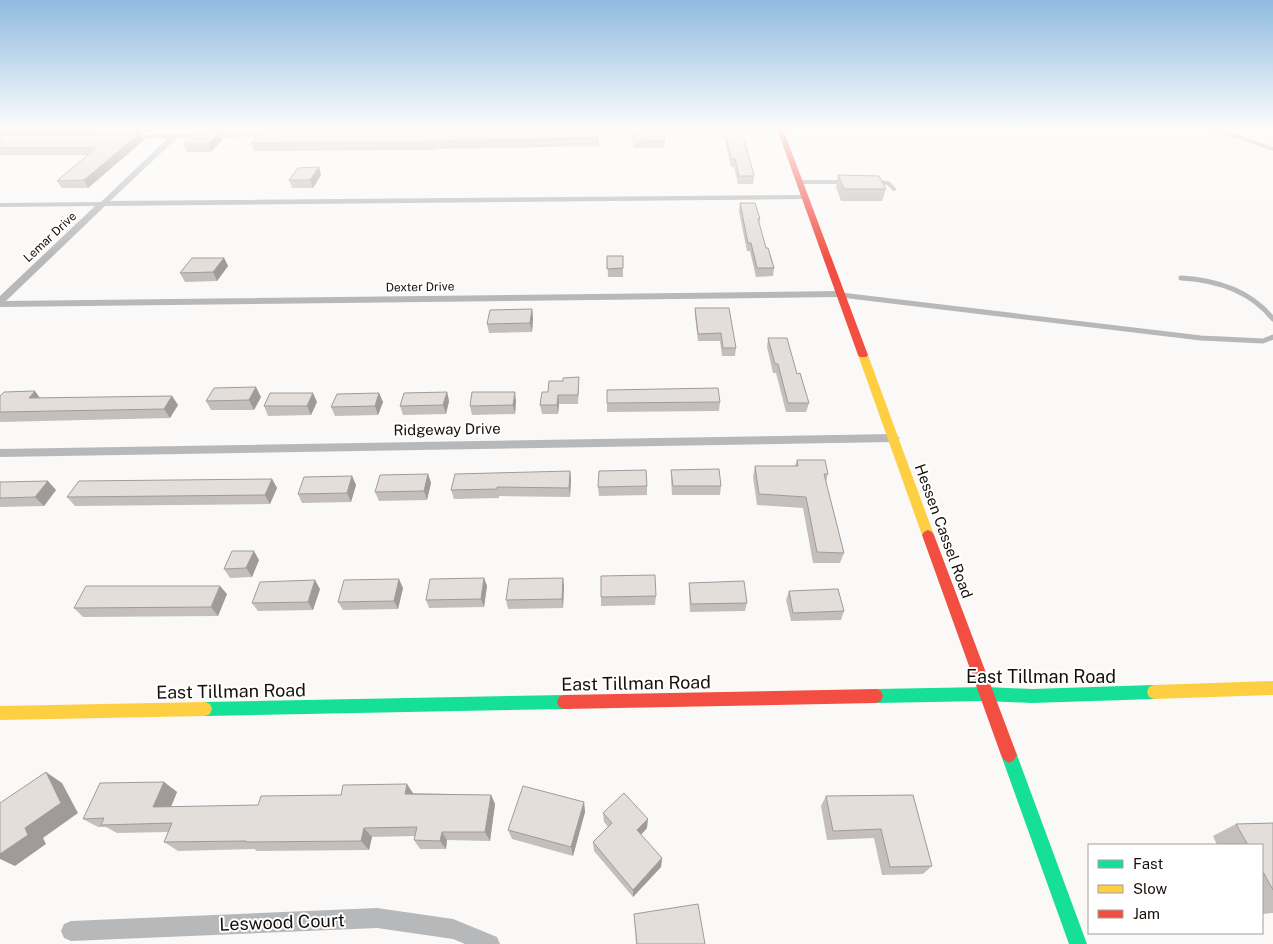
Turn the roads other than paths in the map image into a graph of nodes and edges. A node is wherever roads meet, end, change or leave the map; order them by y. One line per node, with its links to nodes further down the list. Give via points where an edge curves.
1 (136, 173): 8 (street, Lemar Drive)
2 (797, 173): 3 (main road, Hessen Cassel Road)
3 (800, 182): 4 (lane); 7 (main road, Hessen Cassel Road)
4 (850, 182)
5 (870, 182): 6 (lane, via 888,183)
6 (894, 189)
7 (805, 197): 8 (street); 11 (main road, Hessen Cassel Road)
8 (103, 204): 9 (street); 12 (street, Lemar Drive)
9 (0, 206)
10 (1181, 278): 13 (lane, via 1207,280 1251,296)
11 (840, 294): 12 (street, Dexter Drive); 14 (lane, via 1201,338 1263,341); 15 (main road, Hessen Cassel Road)
12 (0, 303)
13 (1273, 319)
14 (1273, 336)
15 (894, 438): 16 (street, Ridgeway Drive); 18 (main road, Hessen Cassel Road)
16 (0, 453)
17 (1273, 688): 18 (main road, East Tillman Road, via 1032,696)
18 (986, 694): 19 (main road, East Tillman Road); 22 (main road, Hessen Cassel Road)
19 (0, 714)
20 (71, 931): 21 (street, Leswood Court, via 377,918 453,929)
21 (490, 944)
22 (1078, 944)

